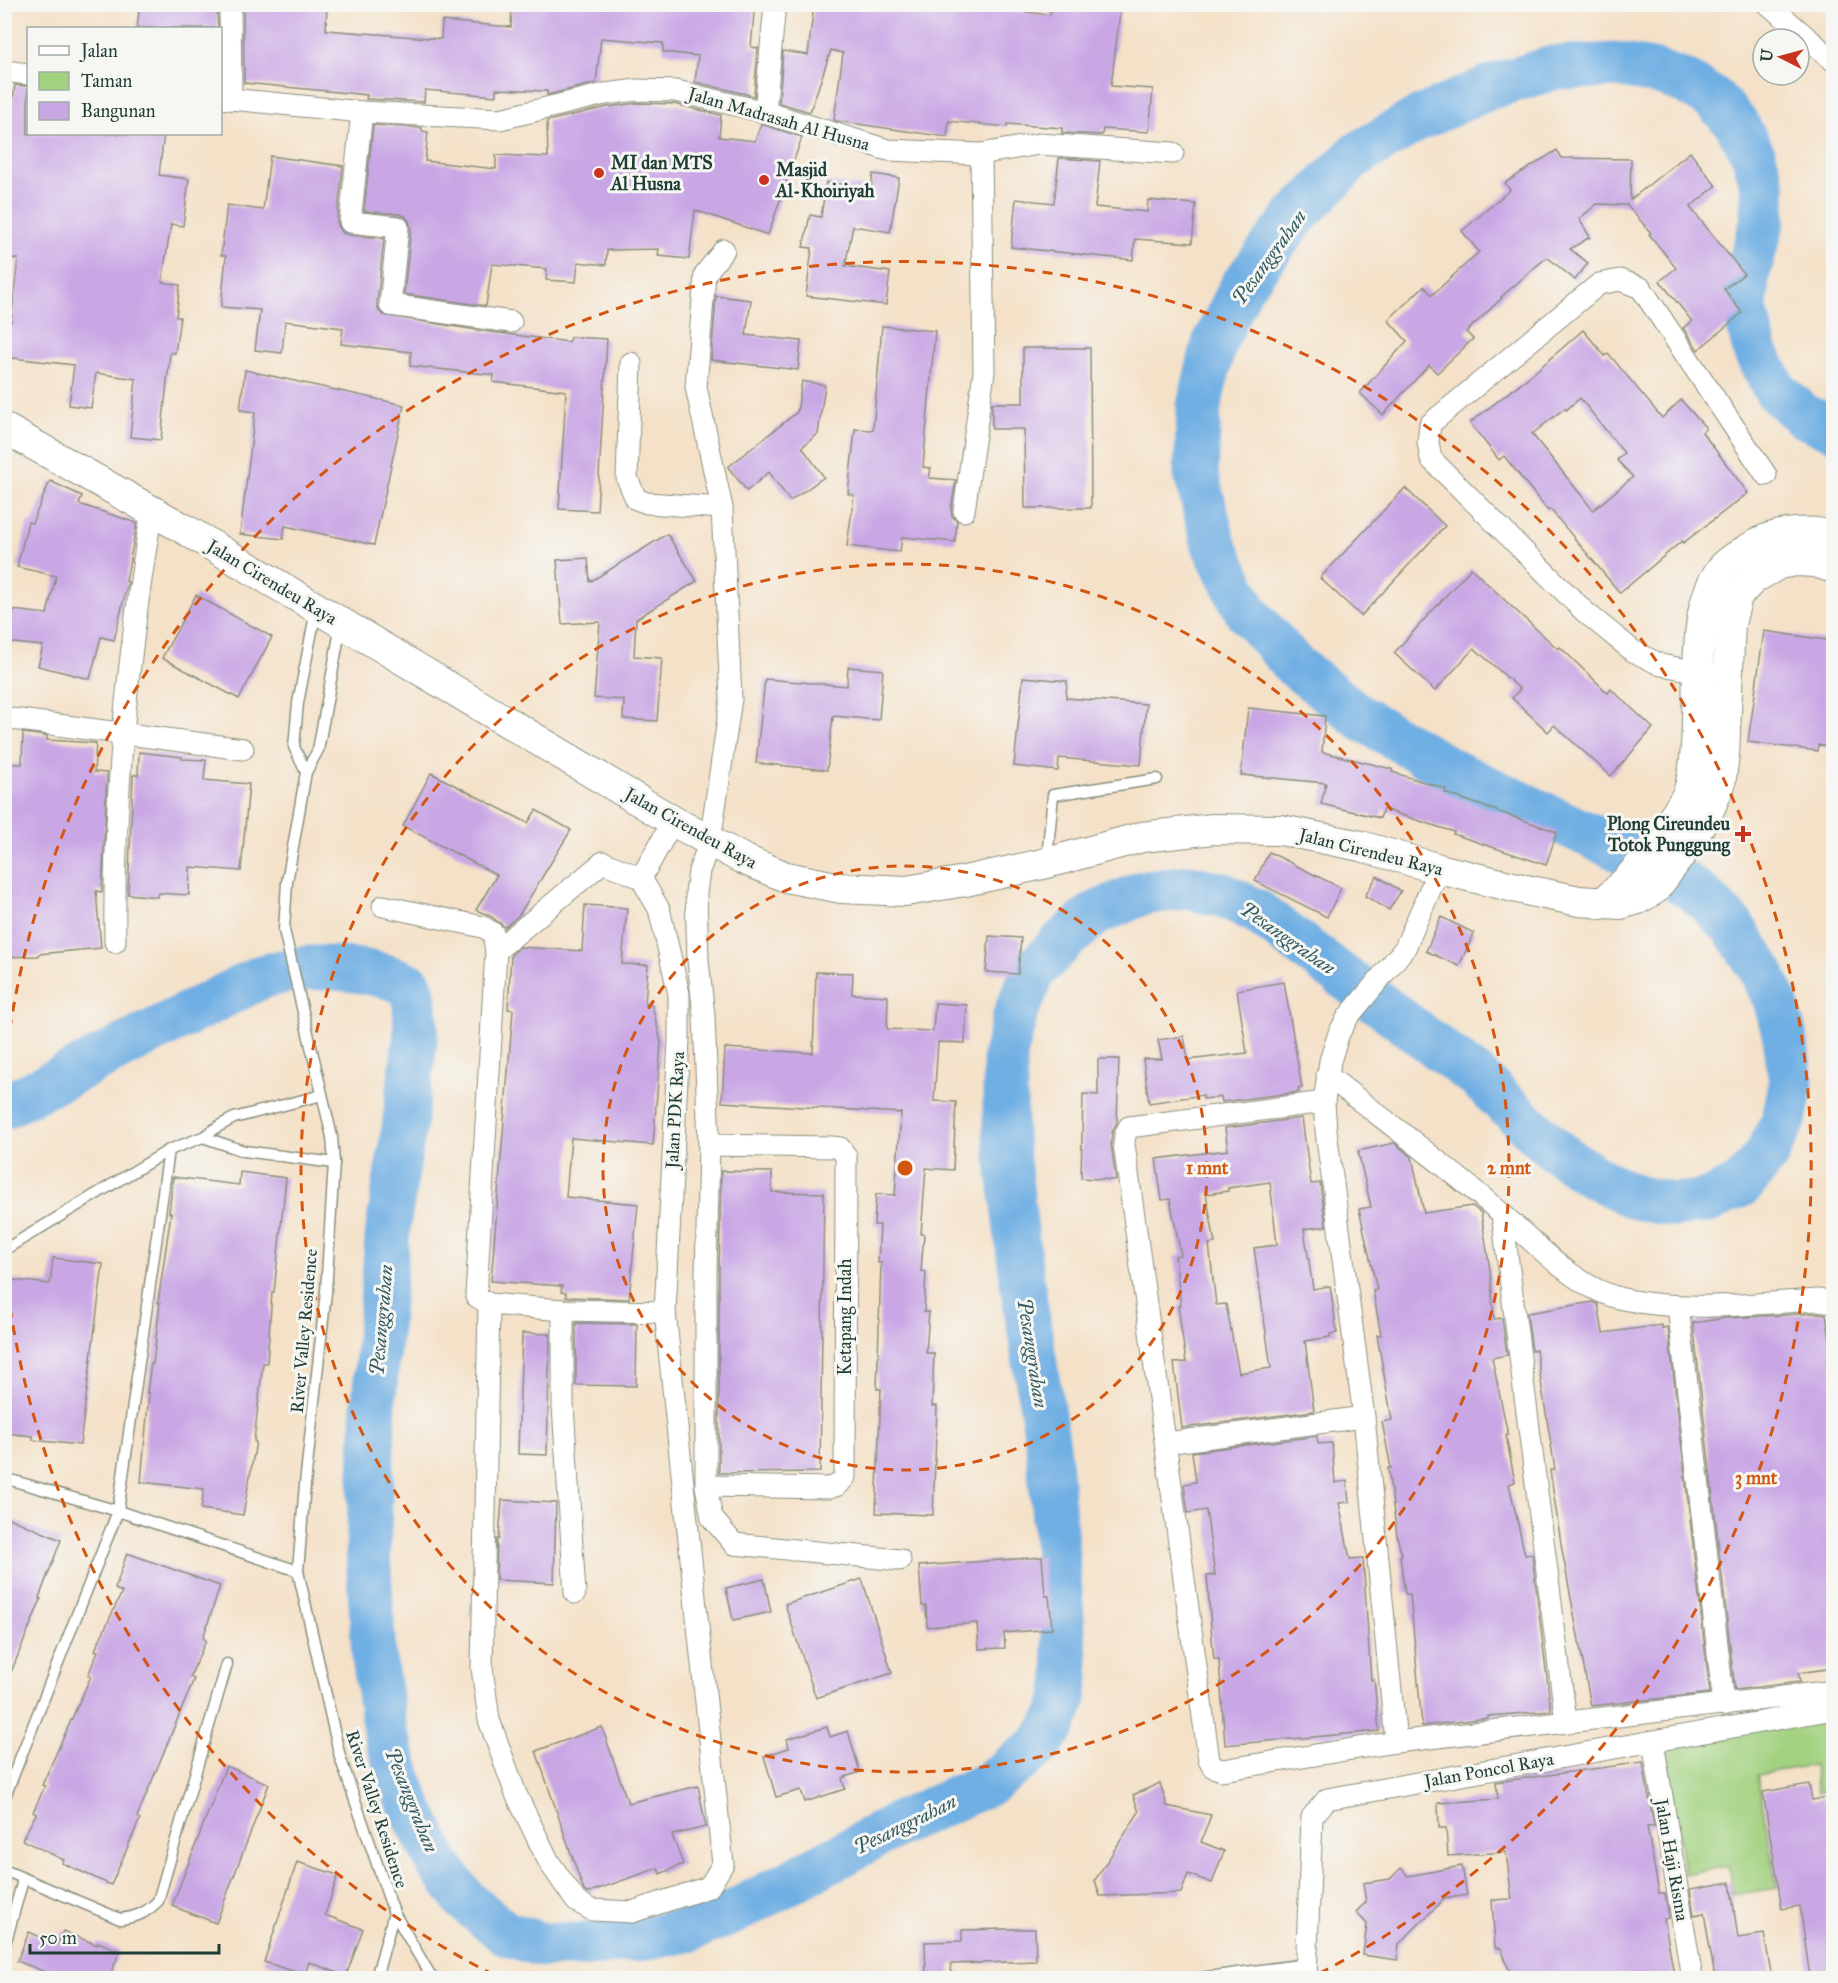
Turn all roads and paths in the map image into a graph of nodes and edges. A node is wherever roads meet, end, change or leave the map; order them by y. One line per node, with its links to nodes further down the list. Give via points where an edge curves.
1 (230, 4): 7 (street)
2 (776, 4): 9 (street)
3 (1768, 4): 4 (street)
4 (1833, 62)
5 (4, 71): 6 (street)
6 (27, 74)
7 (226, 99): 8 (street, Jalan Madrasah Al Husna)
8 (362, 112): 9 (street, Jalan Madrasah Al Husna, via 500,119 637,90 676,91); 13 (street, via 350,222 398,227 390,305)
9 (765, 112): 11 (street, Jalan Madrasah Al Husna, via 888,150)
10 (1173, 153): 11 (street, Jalan Madrasah Al Husna, via 1039,144)
11 (981, 154): 19 (street, via 984,372)
12 (724, 250): 17 (street, via 705,274 696,387)
13 (511, 322)
14 (631, 363): 17 (street, via 627,478 636,499)
15 (4, 428): 18 (main road, Jalan Cirendeu Raya)
16 (1766, 475): 23 (street, via 1641,288 1620,280 1599,284 1430,424 1431,459 1585,612 1633,651 1661,665)
17 (722, 508): 30 (street, via 730,699)
18 (152, 510): 22 (main road, Jalan Cirendeu Raya); 25 (street, via 141,573)
19 (964, 511)
20 (1833, 537): 23 (main road, Jalan Cirendeu Raya, via 1768,537 1724,566 1702,612)
21 (1833, 568): 23 (main road, Jalan Cirendeu Raya, via 1796,561 1779,564 1754,579 1737,596)
22 (329, 616): 27 (lane, River Valley Residence, via 318,750); 27 (lane, via 298,703 294,747); 29 (main road, Jalan Cirendeu Raya)
23 (1713, 674): 32 (main road, Jalan Cirendeu Raya, via 1725,755 1720,785 1709,810 1677,836 1645,880 1620,889 1601,904)
24 (4, 718): 25 (street)
25 (124, 734): 26 (street); 35 (street, via 114,876)
26 (243, 749)
27 (306, 772): 38 (lane, River Valley Residence, via 287,882 284,930)
28 (1157, 779): 31 (lane, via 1053,795)
29 (673, 821): 30 (main road, Jalan Cirendeu Raya); 33 (street)
30 (710, 841): 31 (main road, Jalan Cirendeu Raya, via 786,877 841,888 906,891); 41 (street, via 696,893)
31 (1047, 863): 32 (main road, Jalan Cirendeu Raya, via 1142,837 1213,829 1281,830 1361,846)
32 (1439, 869): 37 (street, via 1405,948 1339,1033)
33 (641, 878): 36 (street, via 603,862); 50 (street, Jalan PDK Raya, via 659,909 678,994)
34 (383, 906): 36 (street, via 483,927 493,933)
35 (115, 942)
36 (496, 951): 47 (street, via 476,1296)
37 (1327, 1075): 39 (street); 44 (street)
38 (322, 1095): 40 (lane, via 234,1118); 43 (lane, River Valley Residence)
39 (1324, 1102): 51 (street); 52 (street, via 1129,1127 1125,1135)
40 (203, 1137): 42 (lane); 43 (lane, via 244,1151)
41 (709, 1145): 54 (street); 54 (street, Ketapang Indah, via 832,1147 846,1156 845,1477 829,1488)
42 (169, 1150): 45 (lane); 55 (lane)
43 (334, 1163): 57 (lane, River Valley Residence, via 326,1292)
44 (1502, 1214): 48 (street, via 1574,1276 1595,1287 1622,1299); 63 (street)
45 (4, 1251)
46 (1833, 1302): 48 (street)
47 (489, 1304): 49 (street); 50 (street, Jalan PDK Raya, via 482,1668 489,1720 516,1794 549,1862 576,1901 592,1910 632,1912 708,1887 723,1864)
48 (1678, 1306): 61 (street)
49 (563, 1310): 50 (street); 58 (street, via 563,1406)
50 (665, 1312)
51 (1364, 1417): 52 (street); 64 (street)
52 (1166, 1443): 64 (street, via 1209,1761 1213,1767 1222,1770)
53 (4, 1478): 55 (lane)
54 (706, 1485): 56 (street, via 712,1518 735,1544)
55 (118, 1511): 57 (lane); 66 (lane)
56 (900, 1560)
57 (298, 1571): 69 (lane, River Valley Residence, via 340,1757)
58 (575, 1593)
59 (227, 1664): 68 (lane, via 158,1901 147,1912 120,1919)
60 (1833, 1691): 61 (street)
61 (1724, 1705): 63 (street)
62 (1833, 1709): 65 (street, Jalan Poncol Raya)
63 (1566, 1722): 64 (street)
64 (1396, 1742)
65 (1653, 1742): 71 (street, Jalan Poncol Raya, via 1327,1799 1312,1817); 75 (street, Jalan Haji Risma)
66 (4, 1799)
67 (4, 1870): 68 (lane)
68 (23, 1880): 70 (lane)
69 (394, 1912): 72 (lane); 73 (lane, River Valley Residence)
70 (4, 1948)
71 (1306, 1971): 74 (lane)
72 (376, 1978)
73 (432, 1978)
74 (1200, 1978)
75 (1692, 1978)

